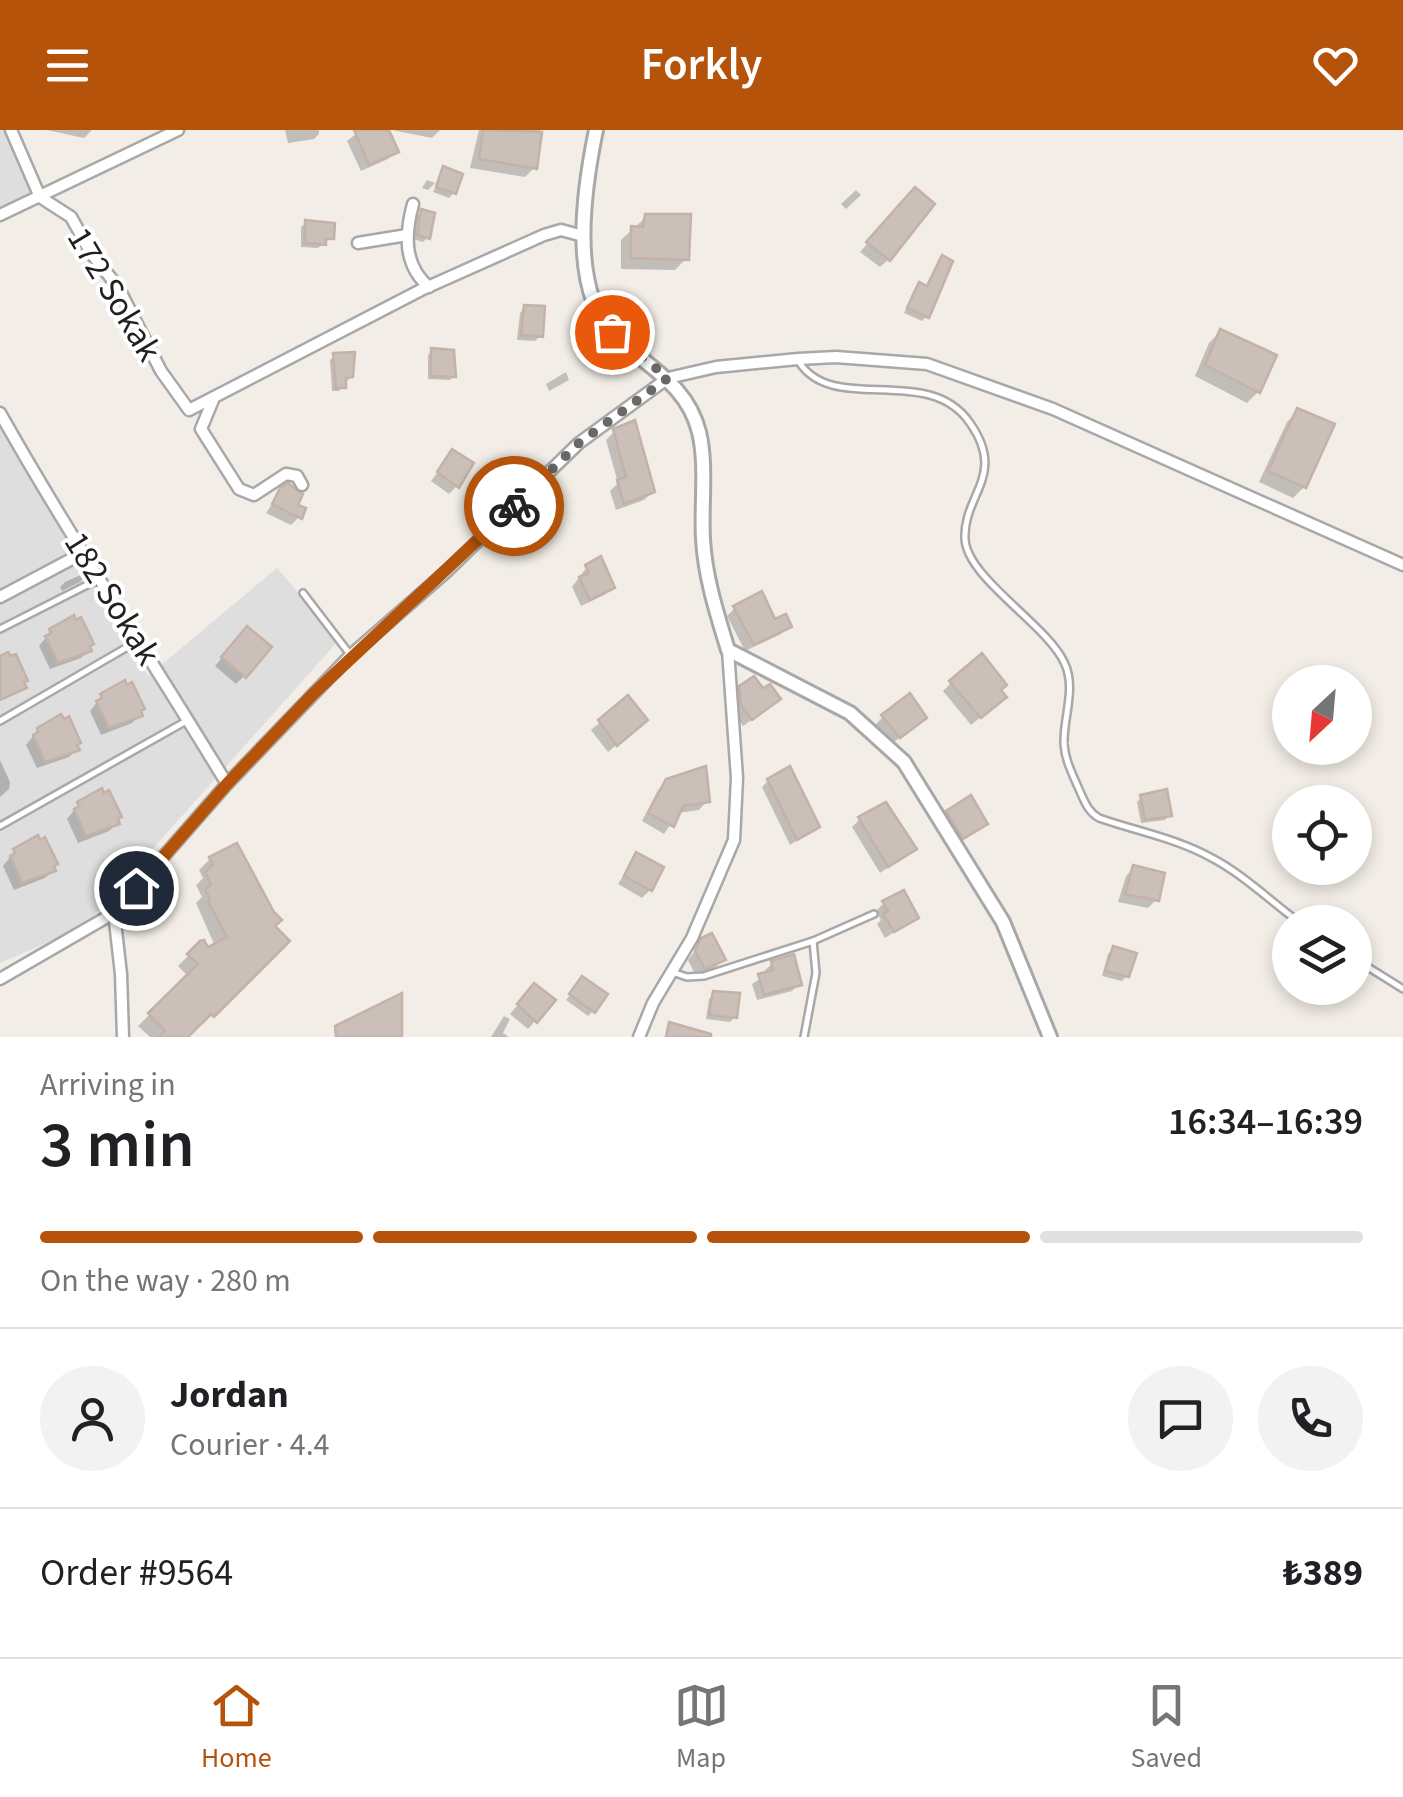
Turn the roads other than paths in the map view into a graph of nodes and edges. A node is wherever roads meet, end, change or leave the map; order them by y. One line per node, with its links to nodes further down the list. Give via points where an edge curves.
1 (11, 130): 4 (street, 172 Sokak)
2 (178, 130): 4 (street)
3 (596, 130): 8 (street)
4 (40, 197): 6 (street); 13 (street, 172 Sokak, via 71,217 189,410)
5 (412, 204): 7 (street)
6 (0, 215)
7 (406, 236): 9 (street); 10 (street, via 416,276)
8 (583, 236): 10 (street, via 562,230 544,235); 12 (street, via 590,291 612,332)
9 (358, 243)
10 (429, 287): 13 (street)
11 (798, 360): 12 (street); 17 (street, via 927,364 976,380); 29 (lane, via 826,384 922,392 962,413 985,466 966,530 968,554 1063,660 1070,688 1065,752 1087,807 1099,818 1214,858)
12 (668, 378): 23 (street, via 699,432 706,566); 24 (street, via 570,450)
13 (216, 396): 15 (street, via 200,429 238,489 254,495 286,474)
14 (2, 419): 16 (street, 182 Sokak)
15 (302, 485)
16 (82, 553): 18 (street, 182 Sokak); 20 (street)
17 (1403, 565)
18 (99, 578): 21 (lane); 22 (street, 182 Sokak)
19 (303, 593): 24 (lane)
20 (0, 597)
21 (0, 629)
22 (140, 640): 25 (street, 182 Sokak); 26 (lane)
23 (728, 650): 34 (street, via 734,840); 40 (street, via 850,713 904,762 1004,922)
24 (350, 656): 27 (street)
25 (188, 720): 27 (street, 182 Sokak); 28 (lane)
26 (0, 721)
27 (227, 784): 30 (street)
28 (0, 826)
29 (1278, 905)
30 (114, 913): 35 (street); 37 (street)
31 (874, 914): 32 (lane)
32 (813, 941): 34 (lane, via 704,976); 39 (lane, via 816,973)
33 (1372, 970): 36 (lane)
34 (672, 972): 38 (street)
35 (0, 978)
36 (1403, 989)
37 (122, 1037)
38 (639, 1037)
39 (804, 1037)
40 (1050, 1037)

